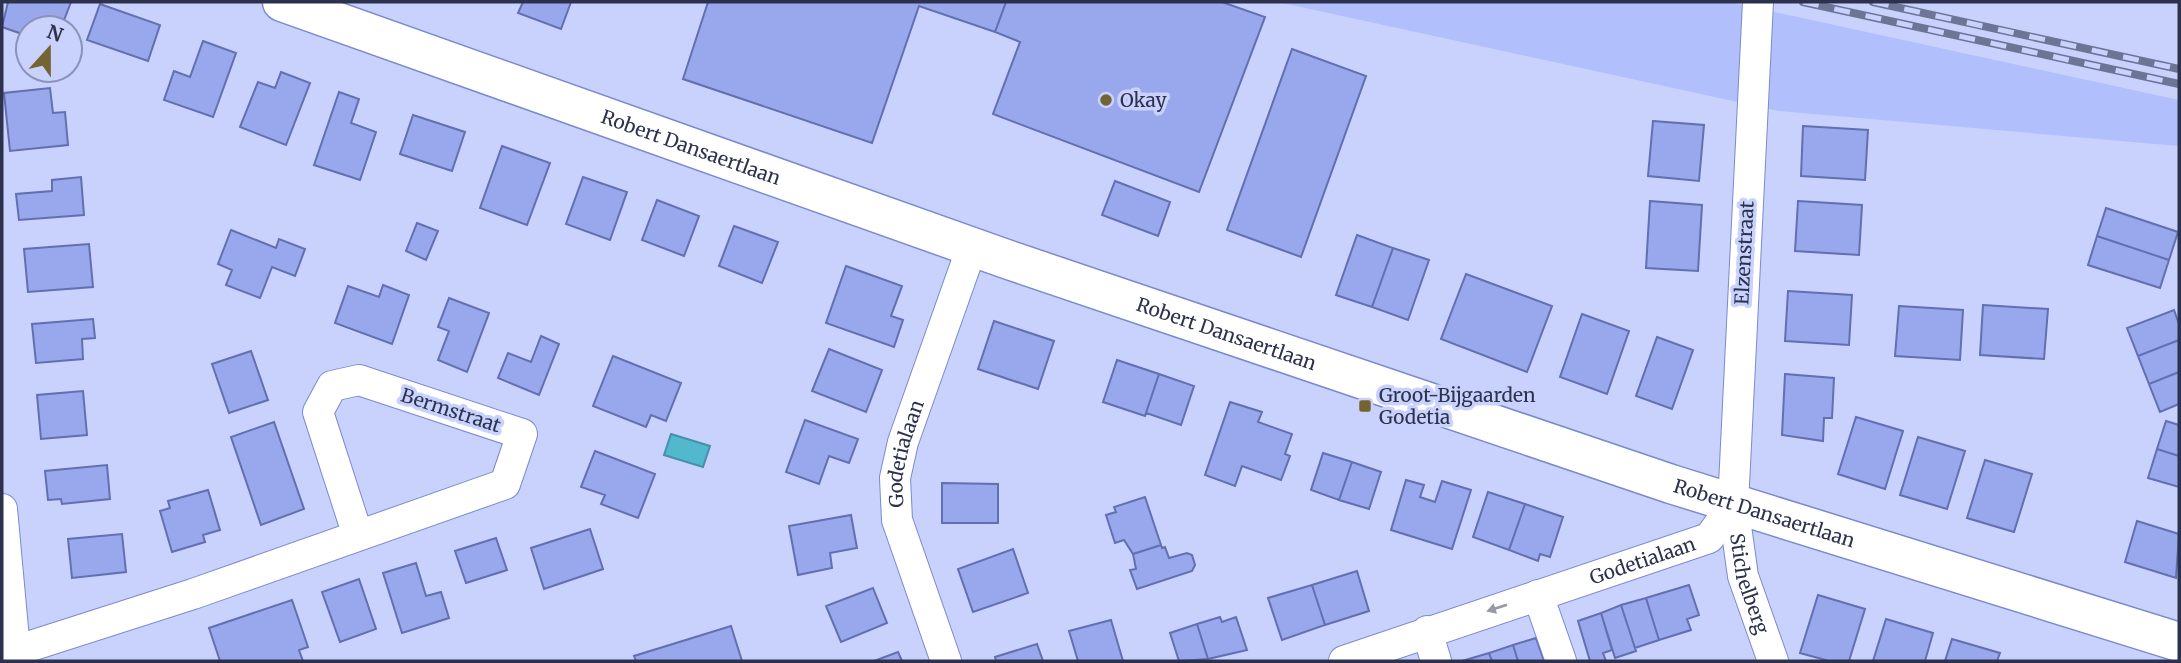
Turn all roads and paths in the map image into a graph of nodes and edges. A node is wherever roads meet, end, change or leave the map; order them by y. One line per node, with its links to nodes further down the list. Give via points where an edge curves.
1 (282, 2): 3 (street, Robert Dansaertlaan)
2 (1758, 2): 4 (street, Elzenstraat)
3 (972, 247): 4 (street, Robert Dansaertlaan); 11 (street, Godetialaan, via 903,442 895,478 897,520)
4 (1732, 505): 7 (street, Godetialaan, via 1709,538); 9 (street, Robert Dansaertlaan); 15 (street, Stichelberg, via 1743,576)
5 (2, 509): 10 (street)
6 (358, 536): 6 (street, Bermstraat, via 505,484 522,434 359,380 332,386 318,412); 10 (street, Bermstraat)
7 (1538, 594): 8 (street, Godetialaan, one-way to 8); 14 (street)
8 (1427, 631): 12 (street, Godetialaan); 13 (street)
9 (2179, 642)
10 (15, 656)
11 (946, 661)
12 (1344, 661)
13 (1436, 661)
14 (1560, 661)
15 (1773, 661)

